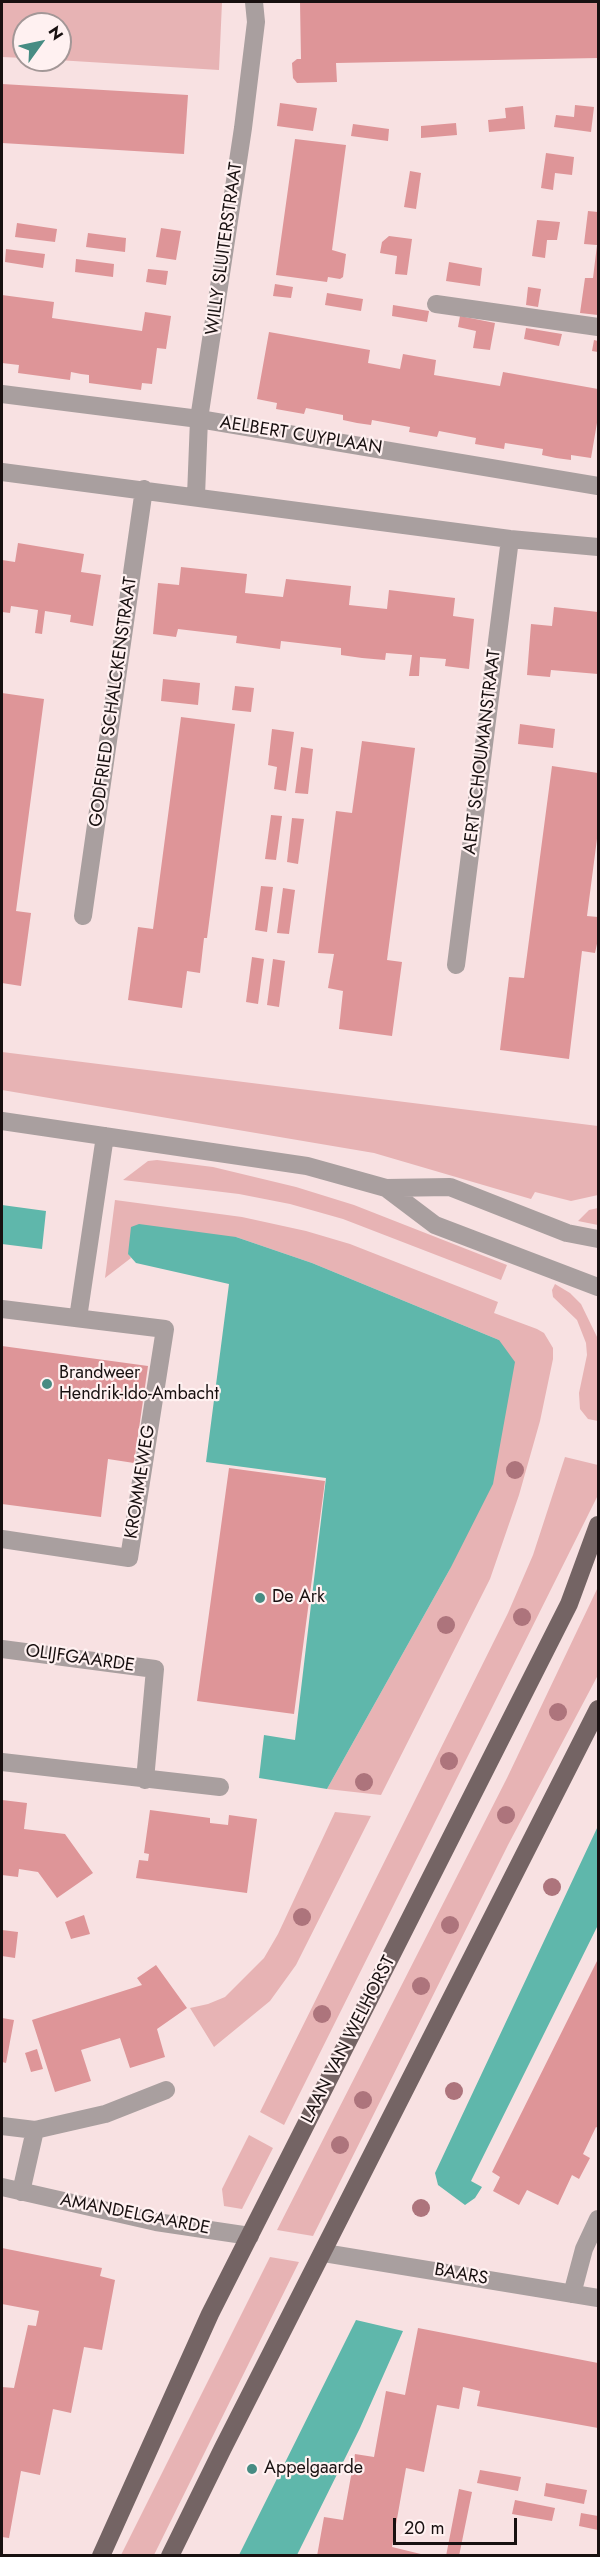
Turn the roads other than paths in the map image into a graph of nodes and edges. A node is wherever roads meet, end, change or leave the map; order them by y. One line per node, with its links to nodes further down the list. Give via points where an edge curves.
1 (254, 2): 5 (street, WILLY SLUITERSTRAAT, via 256,22 243,128)
2 (436, 304): 3 (street)
3 (598, 327)
4 (2, 394): 5 (street, AELBERT CUYPLAAN)
5 (199, 419): 7 (street, AELBERT CUYPLAAN); 9 (street, WILLY SLUITERSTRAAT)
6 (2, 472): 8 (street)
7 (598, 486)
8 (144, 489): 9 (street); 12 (street, GODFRIED SCHALCKENSTRAAT)
9 (196, 496): 10 (street)
10 (510, 539): 11 (street); 13 (street, AERT SCHOUMANSTRAAT)
11 (598, 547)
12 (83, 916)
13 (456, 965)
14 (2, 1121): 15 (street)
15 (105, 1136): 16 (street, via 307,1166); 20 (street)
16 (386, 1188): 17 (street, via 450,1187 567,1233); 18 (street, via 435,1225)
17 (598, 1239)
18 (598, 1287)
19 (2, 1309): 20 (street, KROMMEWEG)
20 (78, 1318): 22 (street, KROMMEWEG, via 165,1329 129,1558)
21 (598, 1525): 34 (main road, LAAN VAN WELHORST, via 569,1604)
22 (2, 1539)
23 (2, 1649): 26 (street, OLIJFGAARDE, via 155,1669)
24 (598, 1709): 35 (main road)
25 (2, 1762): 26 (street)
26 (146, 1780): 27 (street)
27 (220, 1787)
28 (166, 2090): 30 (street, via 105,2114)
29 (2, 2126): 30 (street)
30 (35, 2130): 32 (street)
31 (2, 2187): 32 (street, AMANDELGAARDE)
32 (21, 2192): 34 (street, AMANDELGAARDE, via 156,2222)
33 (598, 2219): 36 (street, via 584,2249)
34 (250, 2236): 38 (main road, LAAN VAN WELHORST, via 210,2314)
35 (324, 2253): 36 (street, BAARS); 39 (main road)
36 (572, 2294): 37 (street, BAARS)
37 (598, 2298)
38 (101, 2556)
39 (170, 2556)

